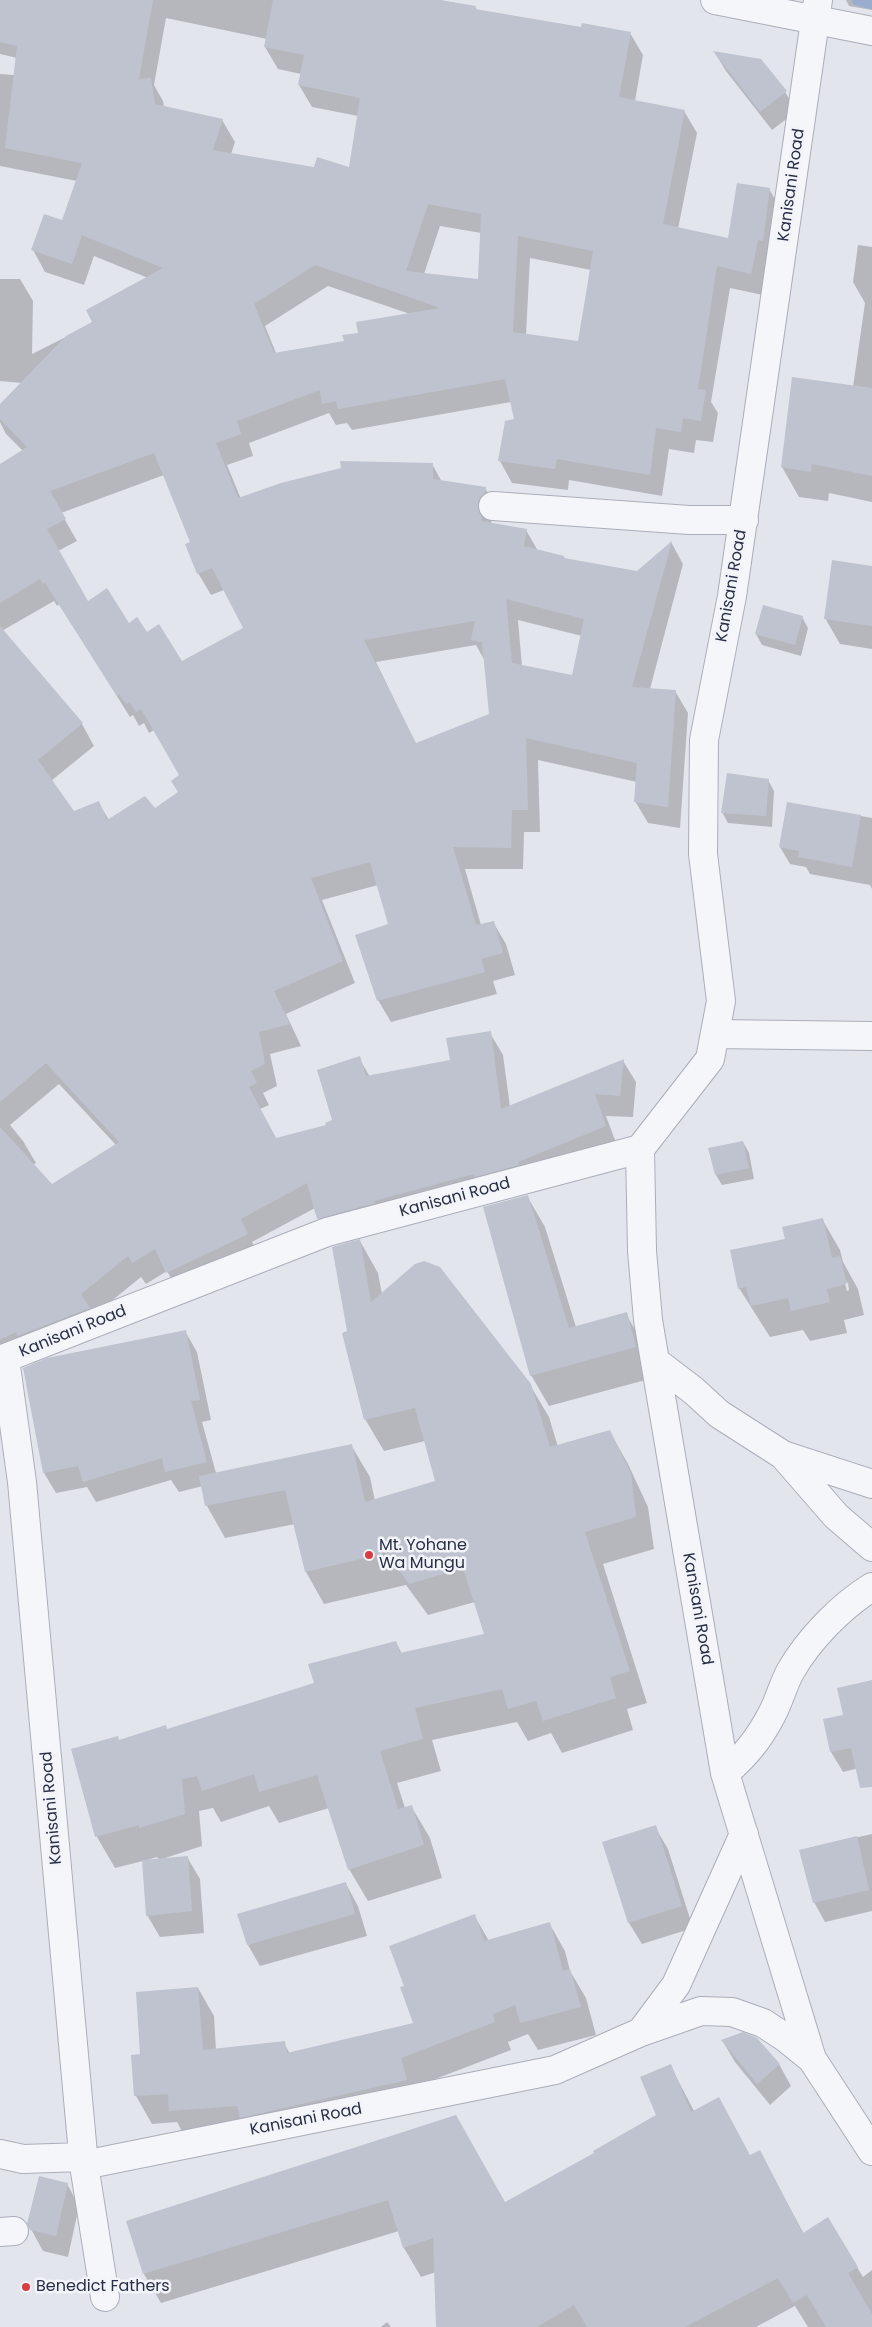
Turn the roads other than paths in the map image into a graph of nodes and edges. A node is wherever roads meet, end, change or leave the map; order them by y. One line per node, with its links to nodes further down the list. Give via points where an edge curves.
1 (715, 0): 2 (street)
2 (817, 11): 3 (street); 5 (street, Kanisani Road)
3 (872, 31)
4 (493, 506): 5 (street, via 689,520)
5 (744, 520): 6 (street, Kanisani Road, via 704,740 703,854 721,1001)
6 (715, 1034): 7 (street); 8 (street, Kanisani Road, via 710,1059)
7 (872, 1036)
8 (640, 1149): 9 (street, Kanisani Road, via 327,1232); 10 (street, Kanisani Road, via 642,1251 648,1320)
9 (2, 1360): 21 (street, Kanisani Road, via 22,1482)
10 (656, 1362): 11 (street, via 718,1414); 15 (street, Kanisani Road)
11 (783, 1455): 12 (street); 13 (street, via 836,1516)
12 (872, 1484)
13 (872, 1547)
14 (872, 1587): 15 (street, via 854,1598 822,1630 790,1672 772,1714 747,1754)
15 (725, 1774): 16 (street, Kanisani Road)
16 (744, 1834): 17 (street, via 676,1984); 18 (street, Kanisani Road)
17 (641, 2032): 18 (street, Kanisani Road, via 701,2011 732,2012 763,2023); 21 (street, Kanisani Road, via 555,2070)
18 (812, 2059): 19 (street, Kanisani Road)
19 (872, 2151)
20 (0, 2154): 21 (street, via 22,2159)
21 (84, 2161): 22 (street)
22 (105, 2297)

